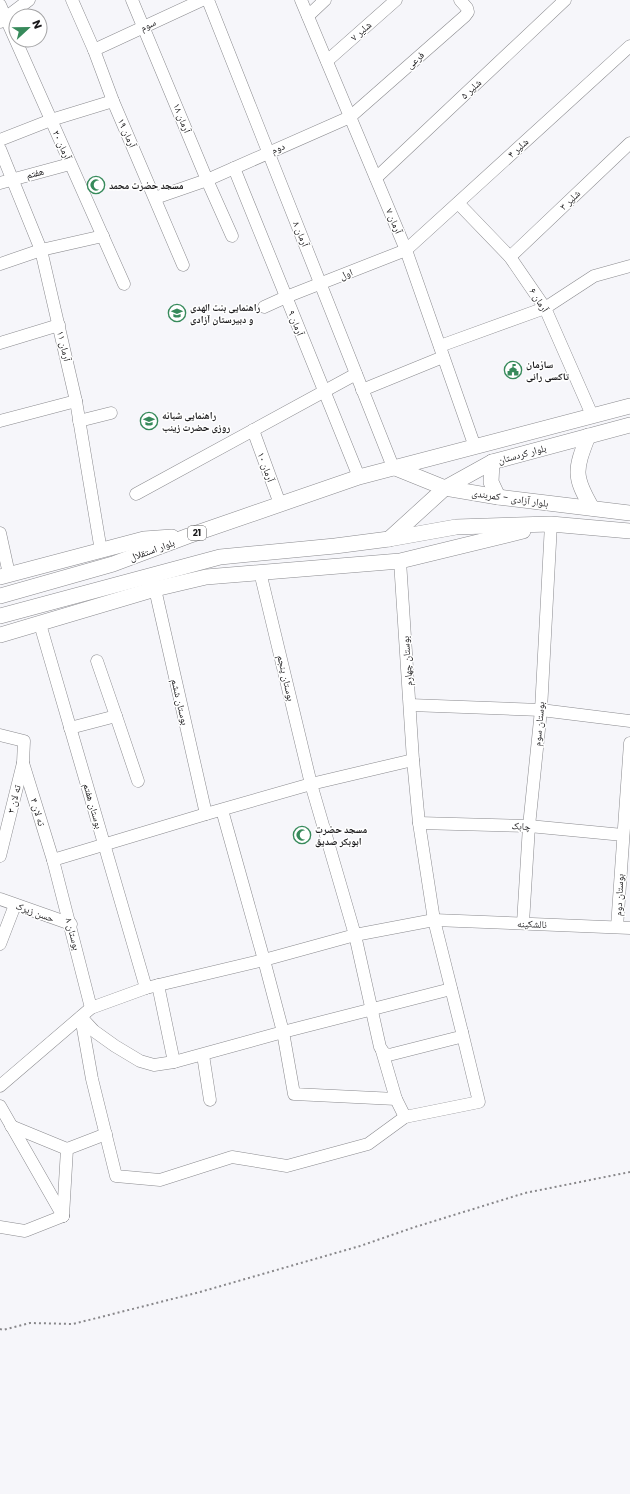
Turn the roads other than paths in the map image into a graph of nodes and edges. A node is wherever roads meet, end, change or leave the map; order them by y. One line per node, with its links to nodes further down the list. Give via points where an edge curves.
1 (29, 0): 13 (street)
2 (72, 0): 16 (street, آرمان ۱۹)
3 (132, 0): 14 (street, آرمان ۱۸)
4 (202, 0): 14 (street, سوم)
5 (208, 0): 24 (street, آرمان ۸)
6 (301, 0): 12 (street, آرمان ۷)
7 (325, 0): 12 (street)
8 (396, 0): 17 (street, شلیر ۷)
9 (460, 0): 19 (street, فرعی, via 467,8 465,16)
10 (565, 0): 27 (street, شلیر ۵)
11 (0, 5): 13 (street, آرمان ۲۰)
12 (308, 16): 17 (street, آرمان ۷)
13 (3, 20): 20 (street, آرمان ۲۰)
14 (144, 27): 16 (street, سوم); 28 (street, آرمان ۱۸)
15 (630, 46): 31 (street, شلیر ۴)
16 (94, 50): 18 (street, آرمان ۱۹)
17 (327, 61): 19 (street, آرمان ۷)
18 (113, 101): 20 (street); 30 (street, آرمان ۱۹)
19 (350, 117): 24 (street, دوم); 27 (street, آرمان ۷)
20 (51, 120): 21 (street); 25 (street, آرمان ۲۰)
21 (0, 140)
22 (0, 149): 29 (street, آرمان ۱۱)
23 (628, 149): 36 (street, شلیر ۳)
24 (268, 152): 26 (street, دوم); 41 (street, آرمان ۸)
25 (70, 164): 29 (street, هفتم); 32 (street, آرمان ۲۰)
26 (234, 168): 28 (street, دوم); 42 (street, آرمان ۹)
27 (376, 178): 35 (street, آرمان ۷)
28 (207, 180): 30 (street, دوم); 33 (street, آرمان ۱۸)
29 (6, 181): 34 (street, آرمان ۱۱)
30 (155, 198): 38 (street, آرمان ۱۹)
31 (458, 203): 35 (street, شلیر ۴); 36 (street, آرمان ۶)
32 (102, 236): 34 (street); 40 (street, آرمان ۲۰)
33 (232, 236)
34 (41, 250): 37 (street); 45 (street, آرمان ۱۱)
35 (406, 250): 41 (street, اول); 47 (street, آرمان ۷)
36 (510, 257): 44 (street, آرمان ۶)
37 (0, 264)
38 (184, 266)
39 (630, 266): 44 (street, via 594,276)
40 (124, 284)
41 (321, 284): 42 (street, اول); 48 (street, آرمان ۸)
42 (286, 297): 43 (street, اول); 50 (street, آرمان ۹)
43 (264, 307)
44 (545, 308): 47 (street); 54 (street, آرمان ۶)
45 (59, 325): 46 (street); 51 (street, آرمان ۱۱)
46 (0, 343)
47 (442, 352): 49 (street); 60 (street, آرمان ۷)
48 (356, 374): 49 (street, آرمان ۸); 50 (street)
49 (362, 390): 62 (street, آرمان ۸)
50 (324, 392): 58 (street); 63 (street, آرمان ۹)
51 (76, 400): 55 (street, آرمان ۱۱); 56 (street)
52 (630, 406): 54 (main road, بلوار کردستان)
53 (111, 413): 55 (street)
54 (592, 415): 60 (main road, بلوار کردستان)
55 (79, 421): 75 (street, آرمان ۱۱)
56 (0, 422)
57 (630, 425): 59 (main road, بلوار کردستان)
58 (253, 430): 65 (street); 67 (street, آرمان ۱۰)
59 (588, 436): 61 (main road, بلوار کردستان); 68 (main road, via 579,460 578,476)
60 (475, 448): 62 (main road, بلوار کردستان)
61 (492, 462): 64 (main road, بلوار کردستان); 66 (main road, via 491,482)
62 (393, 467): 63 (main road, بلوار استقلال / 21); 64 (main road, بلوار آزادی - کمربندی)
63 (359, 477): 67 (main road, بلوار استقلال / 21)
64 (445, 488): 66 (main road, بلوار آزادی - کمربندی); 74 (main road, بلوار کردستان)
65 (136, 494)
66 (498, 497): 68 (main road, بلوار آزادی - کمربندی)
67 (280, 504): 73 (main road, بلوار استقلال / 21)
68 (592, 508): 69 (main road, بلوار آزادی - کمربندی)
69 (630, 513)
70 (551, 524): 71 (main road); 74 (main road, via 456,527); 76 (main road); 86 (street, بوستان سوم)
71 (630, 531)
72 (0, 533): 78 (street)
73 (188, 536): 75 (main road, via 144,539); 80 (main road, بلوار استقلال / 21, via 113,564)
74 (389, 539): 81 (main road, via 220,557)
75 (101, 551): 78 (main road)
76 (400, 561): 77 (main road); 85 (street, بوستان چهارم)
77 (260, 572): 79 (main road, via 206,577); 95 (street, بوستان پنجم)
78 (5, 576)
79 (155, 589): 82 (main road); 97 (street, بوستان ششم)
80 (0, 596)
81 (0, 616)
82 (40, 624): 83 (main road); 89 (street, بوستان هفتم)
83 (0, 635)
84 (97, 661): 87 (street)
85 (410, 705): 86 (street); 92 (street, بوستان چهارم)
86 (541, 710): 88 (street); 99 (street, بوستان سوم)
87 (116, 716): 89 (street); 94 (street)
88 (630, 721)
89 (70, 728): 101 (street, بوستان هفتم)
90 (0, 736): 93 (street, ته لان ۳, via 24,741)
91 (630, 743): 100 (street, بوستان دوم)
92 (413, 760): 95 (street); 98 (street, بوستان چهارم)
93 (23, 763): 102 (street, ته لان ۳); 103 (street, ته لان ۴)
94 (138, 781)
95 (311, 784): 96 (street); 111 (street, بوستان پنجم)
96 (222, 810): 97 (street); 113 (street)
97 (206, 814): 101 (street)
98 (419, 823): 99 (street, چابک); 106 (street, بوستان چهارم)
99 (529, 826): 100 (street, چابک); 107 (street, بوستان سوم)
100 (623, 835): 109 (street, بوستان دوم)
101 (104, 845): 103 (street); 115 (street, بوستان هفتم)
102 (0, 856)
103 (53, 860): 108 (street, بوستان ۸)
104 (0, 899): 105 (street, حسن زیرک)
105 (15, 905): 108 (street, حسن زیرک); 112 (street)
106 (434, 920): 107 (street, نالشکینه); 111 (street, نالشکینه); 116 (street, بوستان چهارم)
107 (523, 923): 109 (street, نالشکینه)
108 (71, 924): 117 (street, بوستان ۸)
109 (617, 927): 110 (street, نالشکینه)
110 (630, 928)
111 (355, 935): 113 (street, نالشکینه); 118 (street, بوستان پنجم)
112 (0, 944)
113 (264, 960): 114 (street, نالشکینه); 120 (street)
114 (158, 985): 115 (street, نالشکینه); 124 (street)
115 (146, 988): 117 (street, نالشکینه)
116 (451, 990): 118 (street); 121 (street, بوستان چهارم)
117 (91, 1008): 119 (street, نالشکینه)
118 (372, 1009): 120 (street); 122 (street, بوستان پنجم)
119 (80, 1017): 124 (street, via 94,1031 140,1061 154,1065); 125 (street, نالشکینه); 131 (street)
120 (282, 1032): 123 (street); 126 (street, via 294,1094)
121 (462, 1032): 122 (street, via 460,1037 389,1054); 129 (street, بوستان چهارم, via 479,1102)
122 (382, 1051): 126 (street, بوستان پنجم)
123 (203, 1055): 124 (street); 127 (street)
124 (174, 1062)
125 (0, 1086)
126 (396, 1099): 129 (street, بوستان پنجم)
127 (210, 1100)
128 (0, 1106): 130 (street)
129 (405, 1117): 131 (street, via 368,1144 287,1166 232,1157 160,1180 116,1176)
130 (11, 1126): 132 (street); 133 (street)
131 (106, 1134): 132 (street)
132 (67, 1149): 133 (street)
133 (63, 1216): 134 (street, via 25,1231)
134 (0, 1227)

